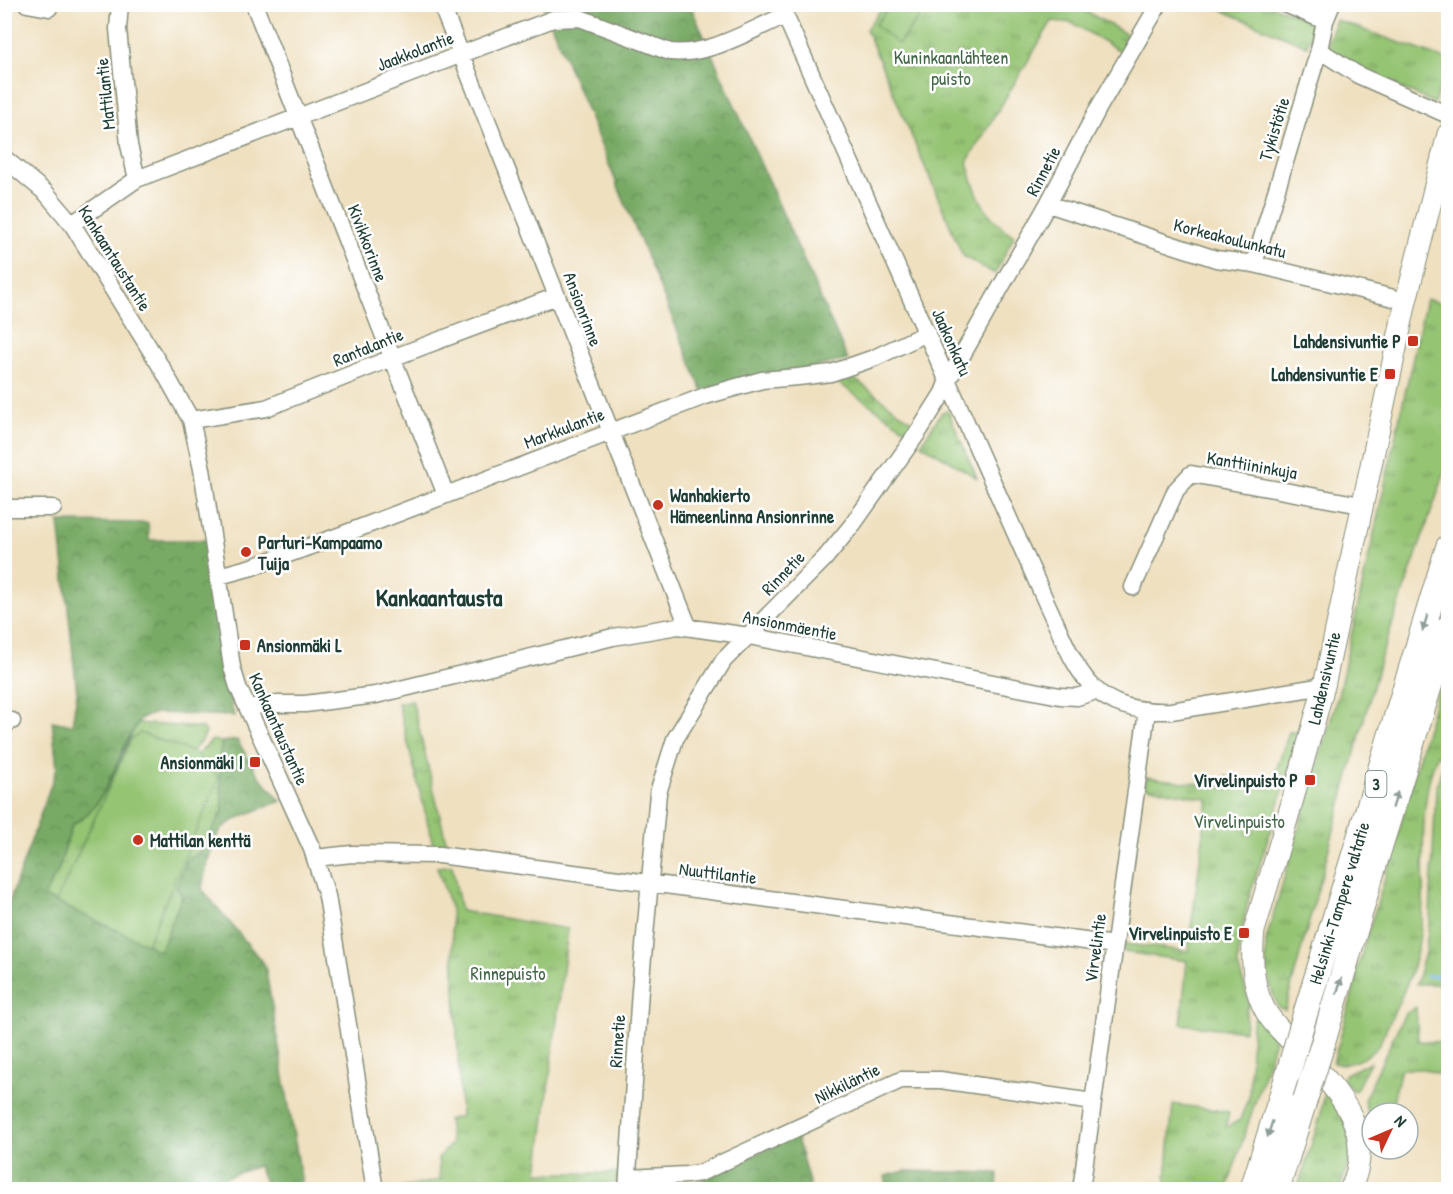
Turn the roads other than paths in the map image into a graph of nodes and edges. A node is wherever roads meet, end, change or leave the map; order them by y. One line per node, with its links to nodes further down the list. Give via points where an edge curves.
1 (27, 4): 8 (street)
2 (120, 4): 17 (street, Mattilantie, via 118,29 129,145)
3 (254, 4): 14 (street, Kivikkorinne)
4 (441, 4): 12 (street, Ansionrinne)
5 (1159, 4): 18 (street, Rinnetie)
6 (1285, 4): 10 (street)
7 (1332, 4): 10 (street, Tykistötie)
8 (49, 8)
9 (784, 9): 12 (street, Jaakkolantie, via 707,49 691,52 670,52 580,18 553,19); 23 (street, Jaakonkatu)
10 (1325, 21): 11 (street, Tykistötie)
11 (1319, 50): 13 (street, via 1358,75); 20 (street, Tykistötie)
12 (461, 54): 14 (street, Jaakkolantie); 21 (street, Ansionrinne)
13 (1449, 115)
14 (297, 117): 17 (street, Jaakkolantie); 24 (street, Kivikkorinne)
15 (1449, 134): 22 (main road, Lahdensivuntie)
16 (4, 158): 19 (street, Kankaantaustantie, via 46,193)
17 (137, 179): 19 (street, Jaakkolantie)
18 (1048, 204): 20 (street, Korkeakoulunkatu, via 1216,258); 25 (street, Rinnetie)
19 (72, 224): 26 (street, Kankaantaustantie)
20 (1254, 264): 22 (street, Korkeakoulunkatu)
21 (557, 296): 24 (street, Rantalantie); 27 (street, Ansionrinne)
22 (1406, 301): 29 (main road, Lahdensivuntie)
23 (927, 333): 25 (street, Jaakonkatu); 27 (street, Markkulantie, via 831,373 762,380)
24 (392, 358): 26 (street, Rantalantie, via 266,408); 28 (street, Kivikkorinne)
25 (948, 380): 37 (street, Rinnetie, via 919,431 853,524); 39 (street, Jaakonkatu, via 1079,670)
26 (191, 420): 33 (street, Kankaantaustantie)
27 (610, 431): 28 (street, Markkulantie); 35 (street, Ansionrinne)
28 (446, 495): 33 (street, Markkulantie)
29 (1361, 505): 34 (street, Kanttiininkuja, via 1191,474 1176,490); 38 (main road, Lahdensivuntie)
30 (4, 508): 31 (street)
31 (53, 508)
32 (1449, 547): 49 (highway, Helsinki-Tampere valtatie / 3, one-way to 49, bridge)
33 (219, 576): 40 (street, Kankaantaustantie, via 232,667)
34 (1133, 587)
35 (688, 626): 37 (street, Ansionmäentie); 40 (street, Ansionmäentie, via 613,637 376,695 305,704 263,704)
36 (1449, 627): 50 (highway, Helsinki-Tampere valtatie / 3, one-way to 36, bridge)
37 (748, 636): 39 (street, Ansionmäentie, via 1060,696 1077,697); 43 (street, Rinnetie, via 724,660 675,739 658,793)
38 (1324, 686): 41 (street, via 1171,711); 51 (main road, Lahdensivuntie, via 1254,931 1252,968 1264,1007 1274,1022 1352,1104 1359,1152)
39 (1096, 691): 41 (street, via 1117,703)
40 (248, 710): 42 (street, Kankaantaustantie)
41 (1147, 711): 44 (street, Virvelintie)
42 (315, 858): 43 (street, Nuuttilantie, via 439,855); 47 (street, Kankaantaustantie, via 333,922)
43 (649, 884): 44 (street, Nuuttilantie); 46 (street, Rinnetie)
44 (1115, 945): 45 (street, Virvelintie)
45 (1093, 1102): 46 (street, Nikkiläntie, via 940,1080 901,1080 700,1173); 48 (street, Virvelintie)
46 (627, 1184)
47 (375, 1190)
48 (1081, 1190)
49 (1252, 1190)
50 (1277, 1190)
51 (1350, 1190)

